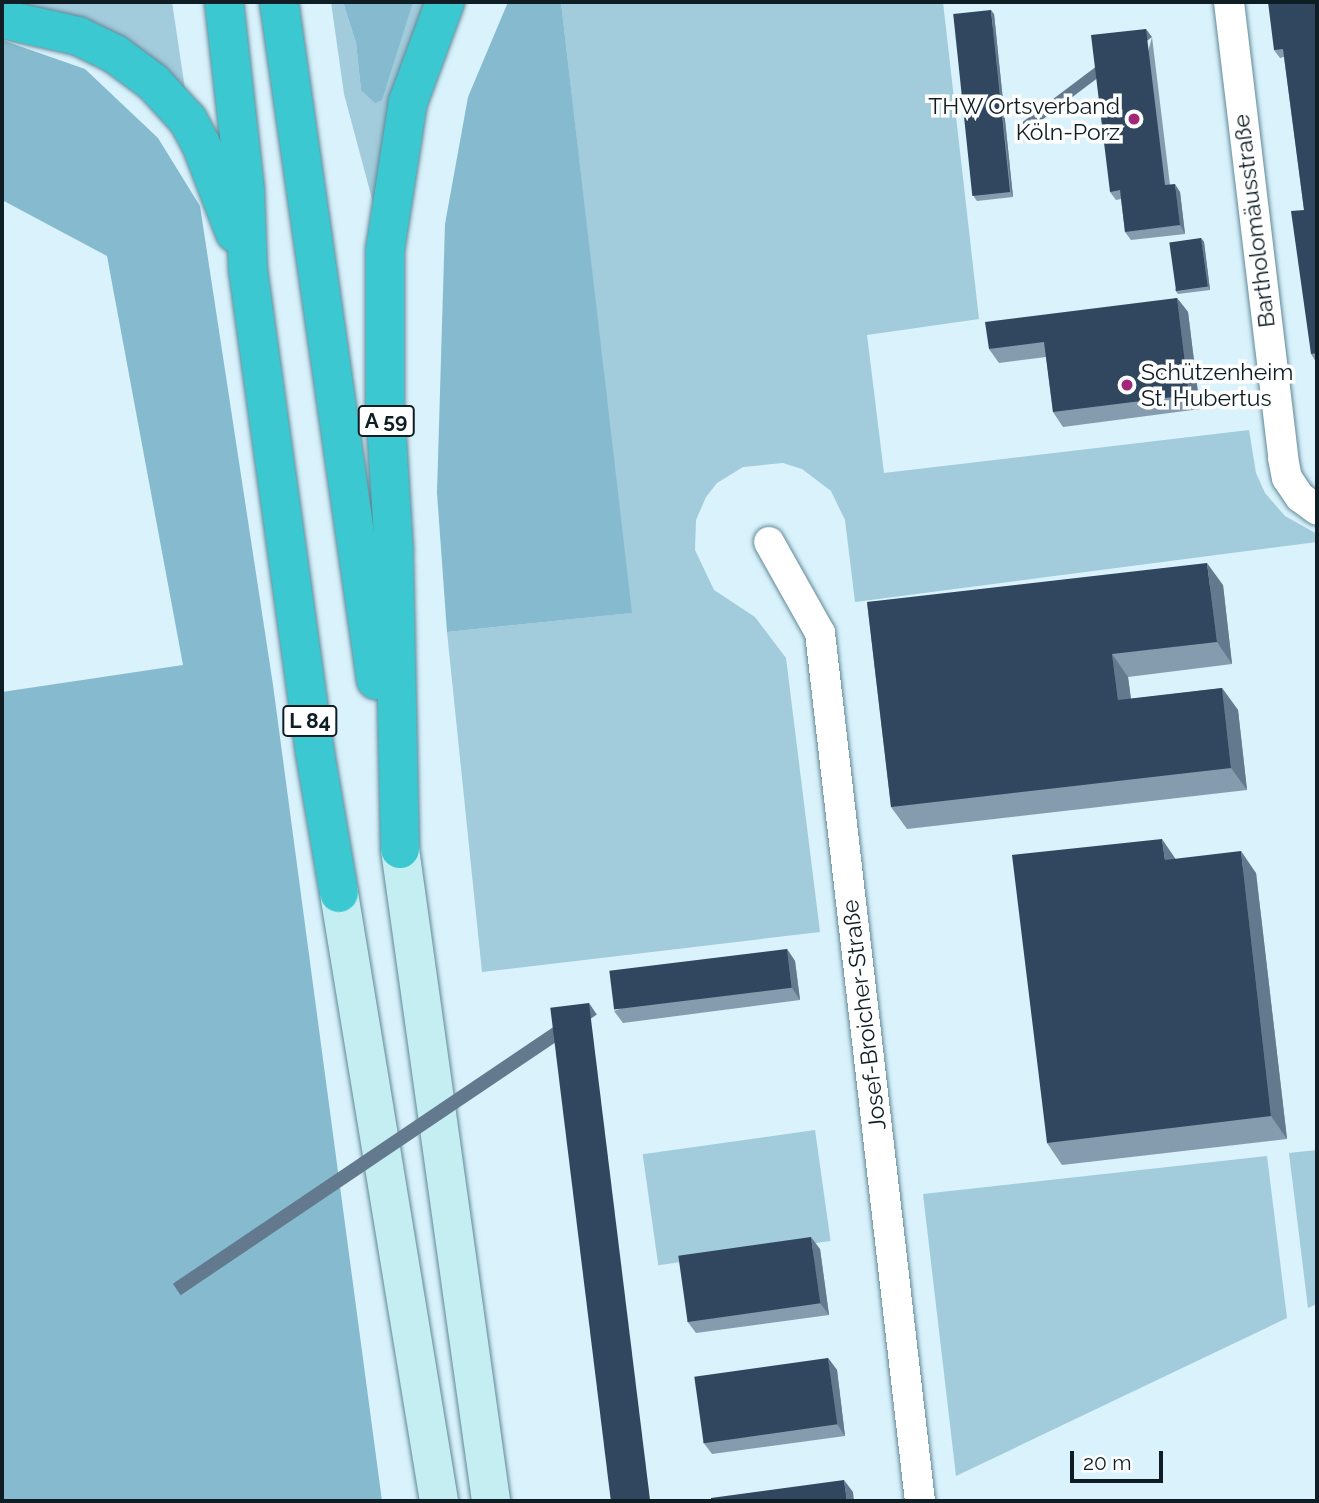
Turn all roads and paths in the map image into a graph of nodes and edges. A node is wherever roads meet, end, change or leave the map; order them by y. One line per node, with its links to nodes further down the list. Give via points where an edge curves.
1 (224, 2): 6 (highway, L 84, via 245,190)
2 (279, 2): 9 (highway)
3 (445, 2): 9 (highway, A 59, via 408,102 385,250 384,395 394,551)
4 (1228, 2): 7 (street, Bartholomäusstraße, via 1283,458 1287,478 1300,497)
5 (2, 19): 6 (highway, via 51,27 100,45 134,66 171,100 206,156)
6 (248, 270): 10 (highway, L 84, via 311,726)
7 (1317, 510)
8 (769, 542): 13 (street, Josef-Broicher-Straße, via 820,633)
9 (400, 849): 12 (main road)
10 (339, 893): 11 (main road, L 84)
11 (439, 1501)
12 (491, 1501)
13 (920, 1501)

